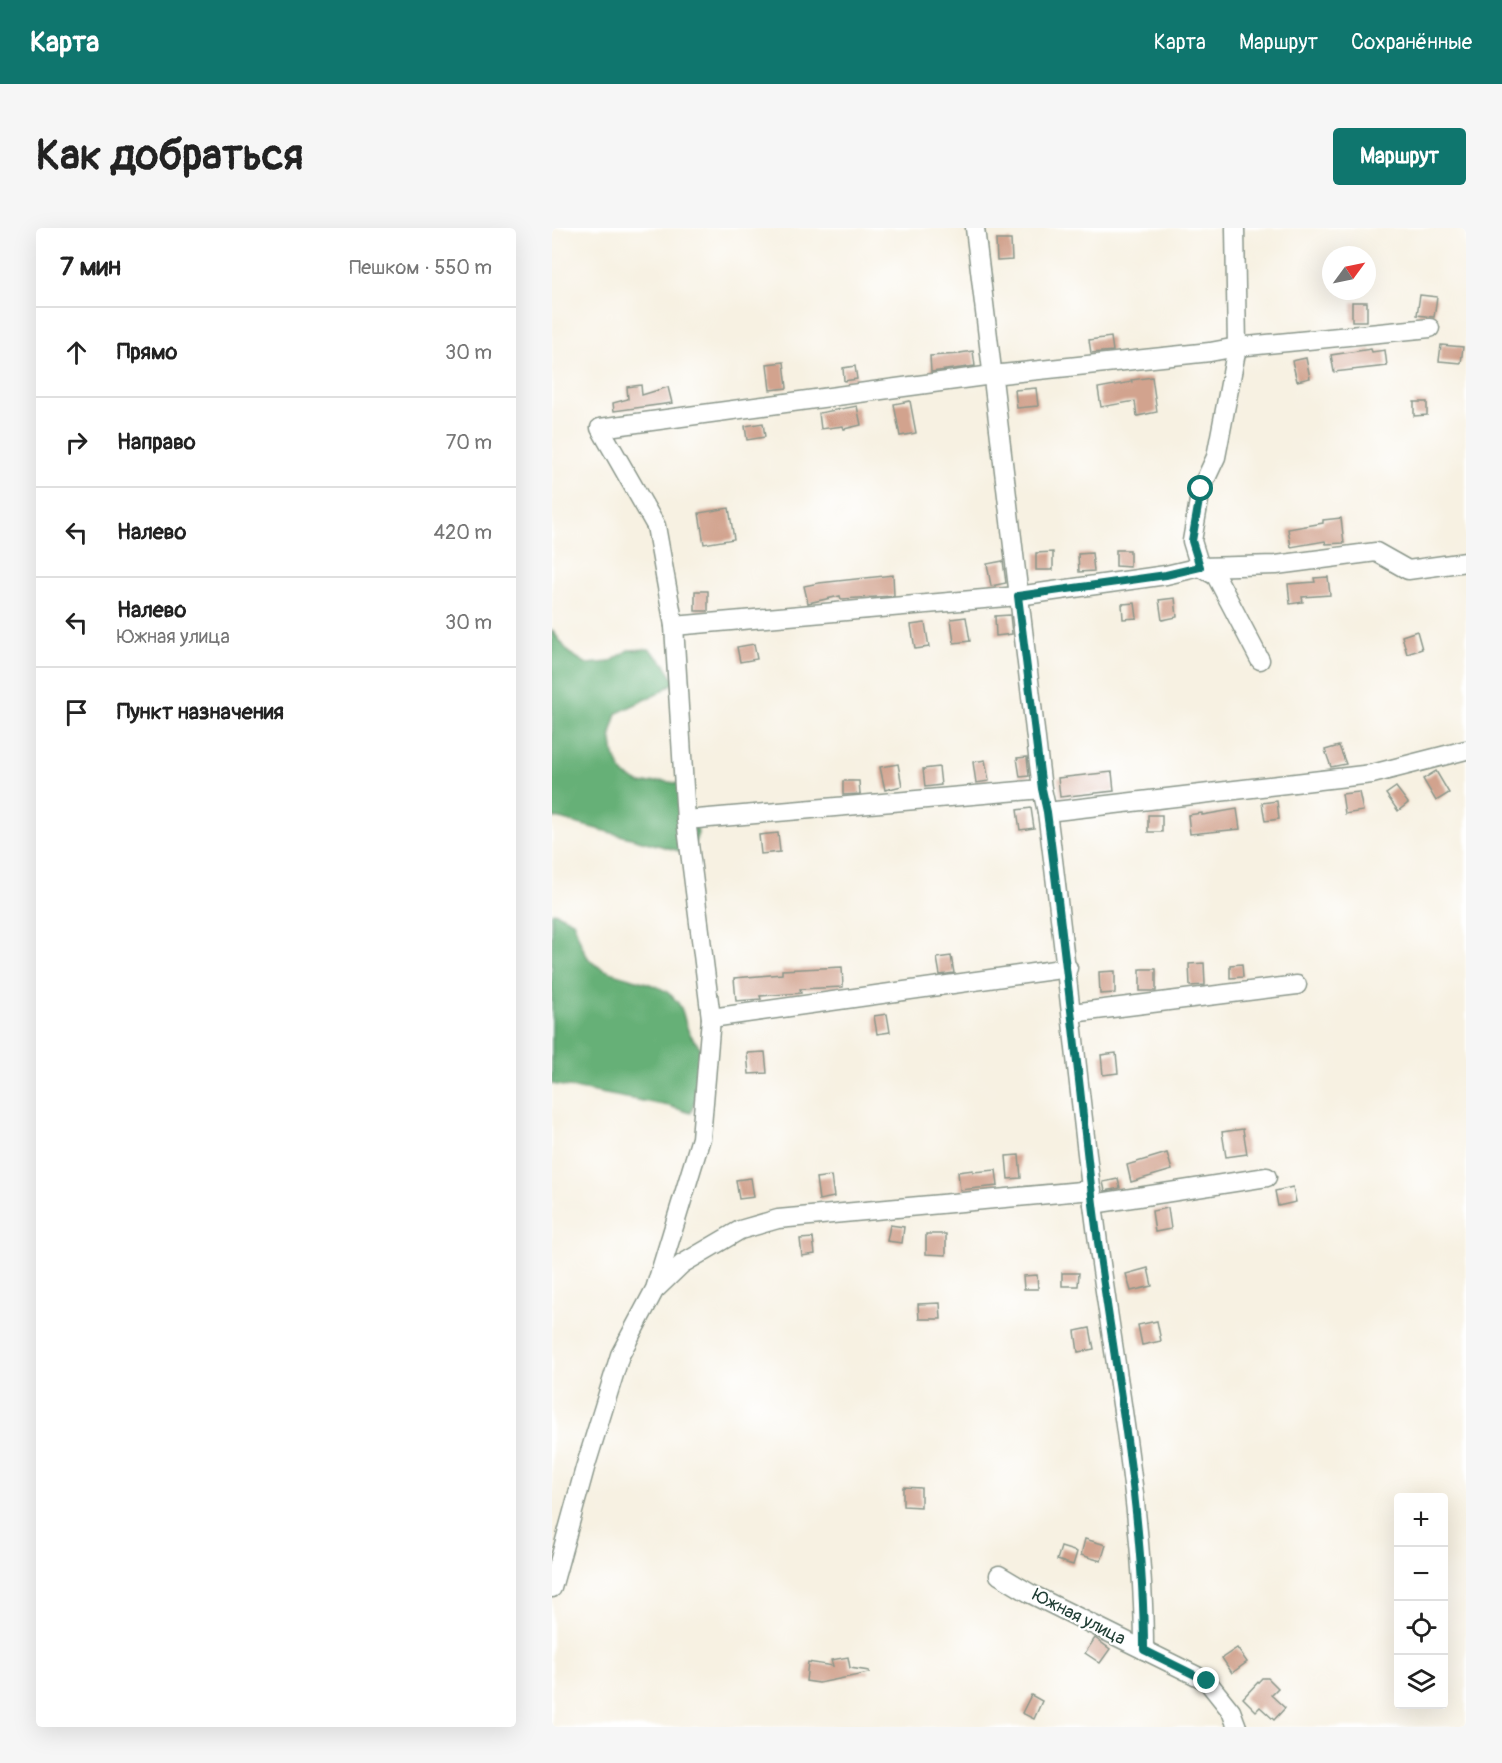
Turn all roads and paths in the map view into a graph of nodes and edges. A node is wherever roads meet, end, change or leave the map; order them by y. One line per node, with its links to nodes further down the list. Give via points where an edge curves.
1 (975, 228): 5 (street)
2 (1234, 228): 4 (street)
3 (1430, 328): 4 (street)
4 (1238, 347): 5 (street); 7 (street, via 1216,458 1201,489 1192,541)
5 (992, 375): 8 (street); 9 (street, via 600,428 656,526)
6 (1466, 562): 7 (street, via 1408,570 1377,552 1276,565)
7 (1200, 567): 8 (street); 10 (street, via 1216,576)
8 (1018, 596): 9 (street); 12 (street)
9 (674, 626): 14 (street)
10 (1260, 660)
11 (1466, 750): 13 (street, via 1372,774)
12 (1042, 789): 13 (street); 14 (street)
13 (1047, 812): 15 (street)
14 (686, 820): 18 (street)
15 (1068, 968): 17 (street); 18 (street)
16 (1298, 985): 17 (street)
17 (1072, 1013): 20 (street)
18 (711, 1018): 21 (street, via 701,1138)
19 (1268, 1177): 20 (street)
20 (1092, 1197): 21 (street, via 778,1219 740,1230 682,1264); 24 (street, via 1136,1512 1144,1598)
21 (655, 1289): 23 (street, via 620,1355)
22 (999, 1575): 24 (street, Южная улица)
23 (552, 1588)
24 (1144, 1650): 25 (street, Южная улица, via 1207,1681 1231,1711)
25 (1237, 1727)

